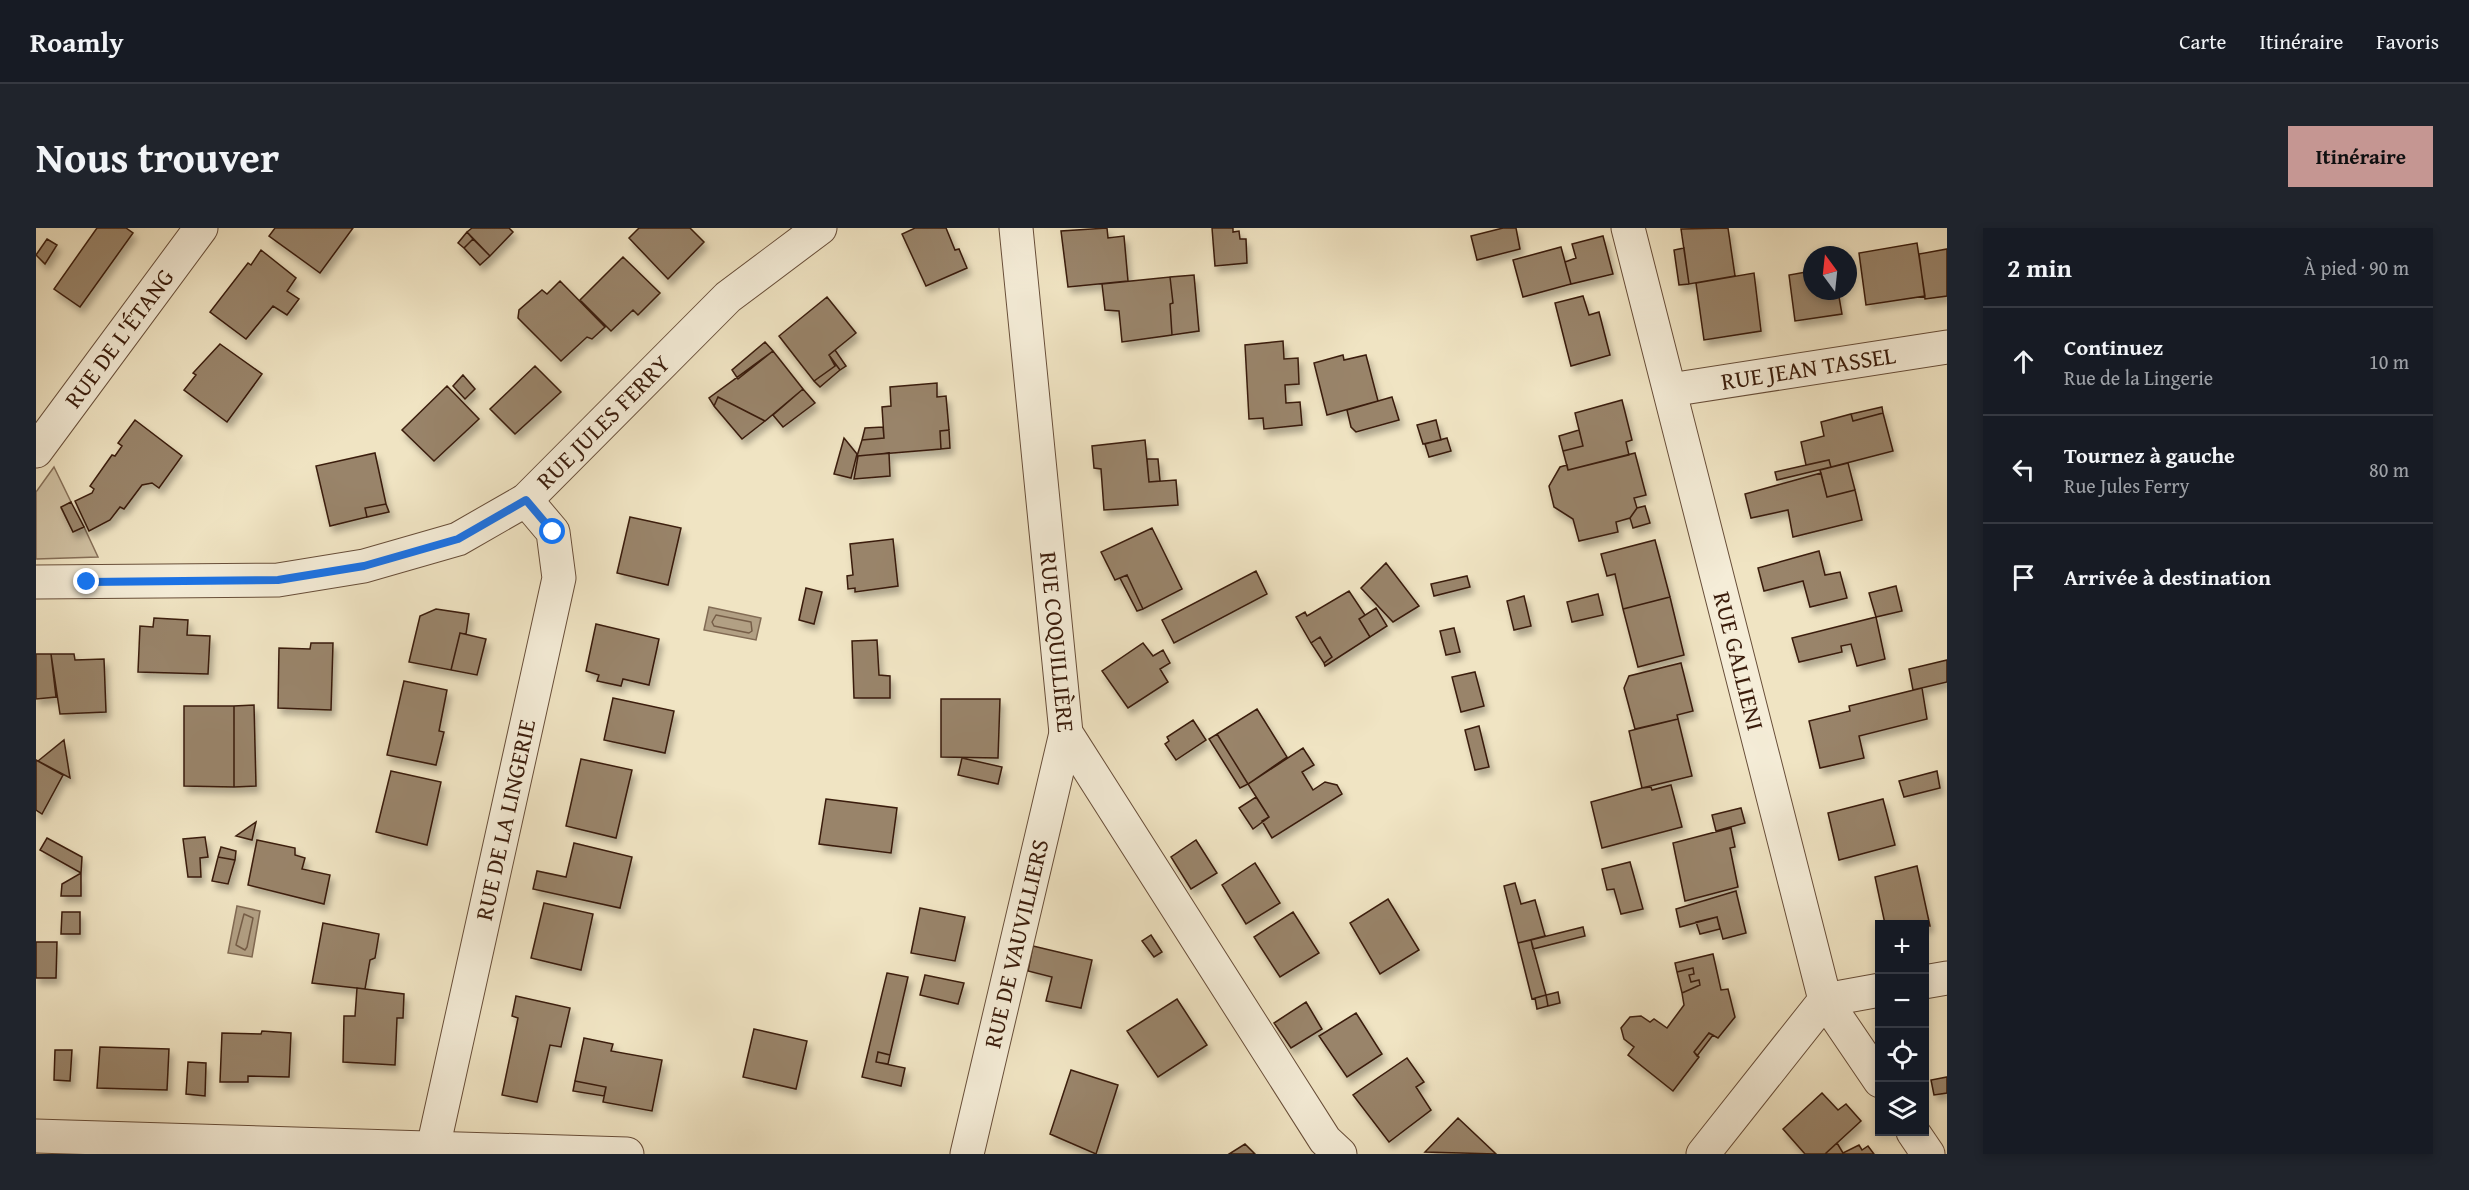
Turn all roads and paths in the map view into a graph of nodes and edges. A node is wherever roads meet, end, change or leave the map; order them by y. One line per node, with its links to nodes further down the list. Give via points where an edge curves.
1 (201, 228): 7 (street, RUE DE L'ÉTANG)
2 (820, 228): 8 (street, RUE JULES FERRY, via 728,297)
3 (1016, 228): 10 (street, RUE COQUILLIÈRE)
4 (1628, 228): 6 (street, RUE GALLIENI)
5 (1947, 347): 6 (street, RUE JEAN TASSEL)
6 (1670, 390): 14 (street, RUE GALLIENI)
7 (36, 451)
8 (526, 500): 9 (street, RUE JULES FERRY, via 458,539 353,568 278,580); 18 (street, RUE DE LA LINGERIE, via 553,532 560,578)
9 (36, 582)
10 (1065, 733): 20 (street, RUE DE VAUVILLIERS); 21 (street, RUE COQUILLIÈRE, via 1325,1140)
11 (1947, 978): 12 (street)
12 (1929, 981)
13 (1875, 991): 14 (street)
14 (1825, 999): 15 (street, RUE GALLIENI); 22 (street)
15 (1875, 1074)
16 (36, 1136): 18 (street)
17 (1916, 1136): 23 (street)
18 (433, 1148): 19 (street)
19 (627, 1154)
20 (967, 1154)
21 (1340, 1154)
22 (1703, 1154)
23 (1928, 1154)

